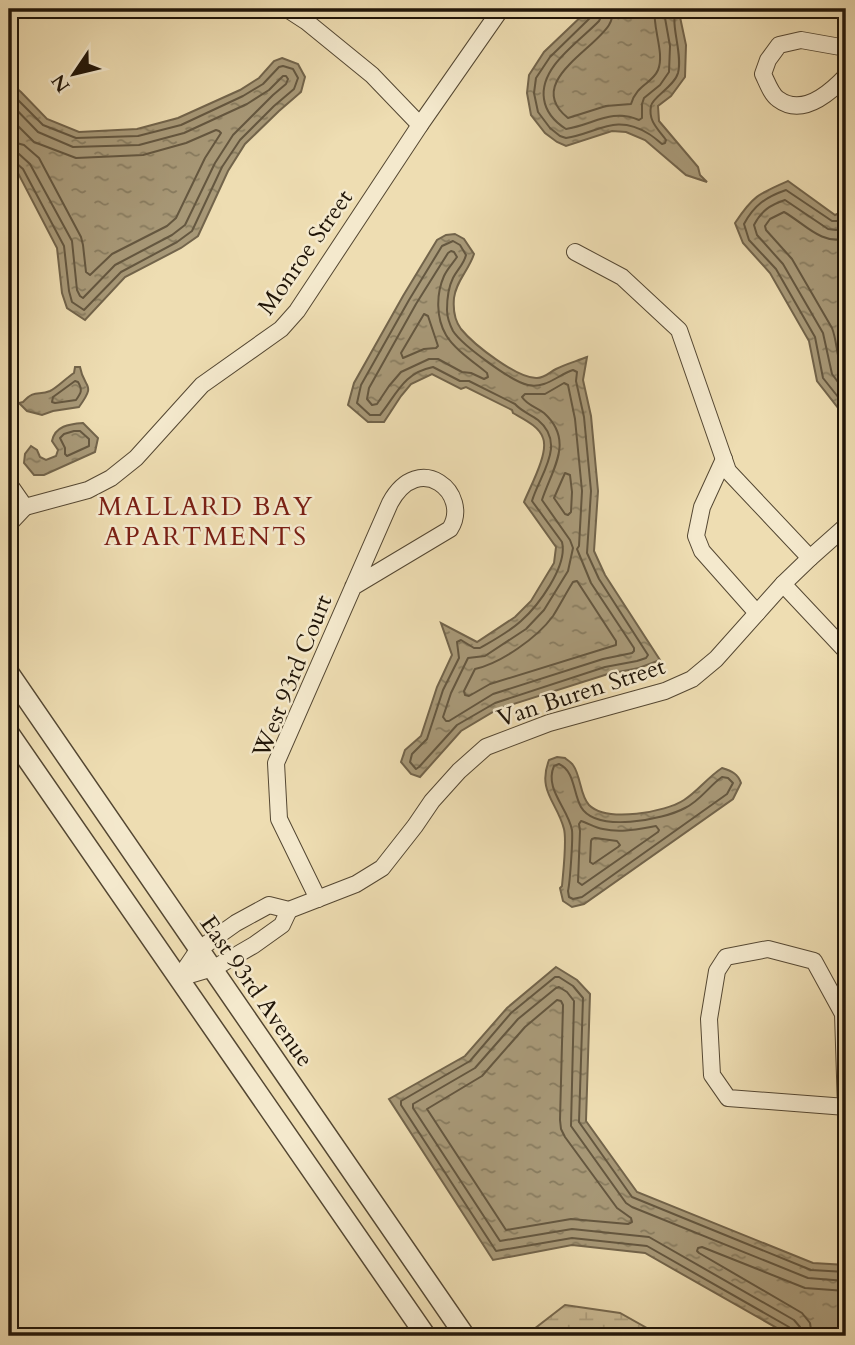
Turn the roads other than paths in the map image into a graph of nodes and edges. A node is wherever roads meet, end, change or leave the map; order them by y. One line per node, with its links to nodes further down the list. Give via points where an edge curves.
1 (287, 9): 5 (street, via 372,75)
2 (501, 9): 5 (street, Monroe Street)
3 (846, 48): 4 (street, via 801,40 779,45 763,74 776,98 793,106 812,103)
4 (846, 76)
5 (420, 125): 9 (street, Monroe Street, via 281,330 202,384 136,458 111,478 88,490)
6 (575, 252): 7 (street, via 622,277 679,330)
7 (724, 459): 12 (street, via 729,471); 15 (street, via 702,508 696,536 702,551)
8 (9, 484): 9 (street)
9 (17, 508): 10 (street)
10 (9, 524)
11 (846, 526): 12 (street, Van Buren Street)
12 (810, 558): 13 (street, Van Buren Street)
13 (783, 584): 15 (street, Van Buren Street); 16 (street)
14 (353, 587): 14 (street, West 93rd Court, via 397,490 419,478 443,485 455,510 450,529); 19 (street, West 93rd Court, via 276,763 279,819)
15 (757, 613): 19 (street, Van Buren Street, via 692,679 486,747 432,801 383,868)
16 (846, 652)
17 (9, 673): 21 (street, East 93rd Avenue)
18 (9, 733): 23 (street)
19 (318, 899): 20 (street, Van Buren Street)
20 (289, 910): 21 (street, Van Buren Street, via 269,905); 22 (street, Van Buren Street, via 282,925)
21 (198, 950): 22 (street, East 93rd Avenue); 23 (street, Van Buren Street)
22 (211, 969): 23 (street, Van Buren Street); 26 (street, East 93rd Avenue)
23 (179, 978): 25 (street)
24 (846, 1107): 24 (street, via 728,1098 712,1075 709,1019 717,971 726,957 768,949 814,961 843,1014)
25 (426, 1336)
26 (465, 1336)

